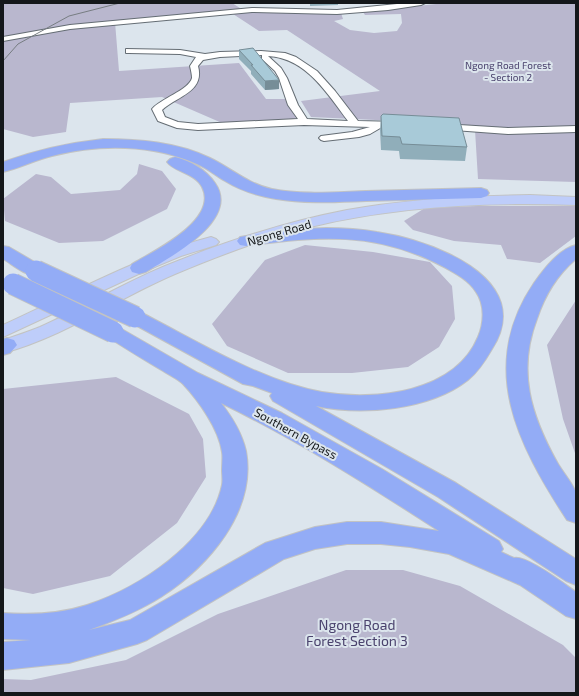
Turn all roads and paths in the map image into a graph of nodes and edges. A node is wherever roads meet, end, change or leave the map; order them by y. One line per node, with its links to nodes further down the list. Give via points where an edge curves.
1 (299, 3): 3 (street)
2 (421, 3): 3 (street, via 348,12)
3 (301, 12): 4 (street, via 252,10 70,27)
4 (3, 39)
5 (129, 51): 6 (street)
6 (163, 52): 7 (street, via 188,52); 9 (street)
7 (204, 56): 10 (street, via 194,66 196,79 192,86 157,109 161,119 177,125 198,127); 11 (street, via 270,53 294,58 323,83)
8 (265, 57): 10 (street, via 283,78 293,105)
9 (155, 60)
10 (304, 122): 11 (street)
11 (355, 123): 12 (street)
12 (381, 124): 13 (street); 16 (street, via 368,132)
13 (406, 125)
14 (429, 126): 15 (street, via 508,130)
15 (576, 129)
16 (324, 138)
17 (3, 167): 19 (highway, via 63,148 122,144 180,152 203,161 240,183 281,195 327,198)
18 (3, 181): 26 (highway, via 40,164 92,153 122,152 148,155 189,168 208,184 213,193 211,211 193,232 178,244)
19 (481, 193): 20 (main road, Ngong Road); 26 (main road, Ngong Road, via 380,201 300,216 176,253)
20 (576, 193)
21 (576, 201): 22 (main road, Ngong Road, via 486,200 394,207 306,224)
22 (246, 241): 29 (main road, Ngong Road, via 154,277 45,331); 30 (highway, via 301,233 338,232 373,236 427,250 472,277 485,291 494,318 490,336 483,349 464,373 448,383 413,396 385,401 333,401 310,396)
23 (576, 250): 32 (highway, via 543,282 518,342 516,366 518,391 543,458 561,492)
24 (3, 251): 27 (highway)
25 (3, 258): 27 (highway, Southern Bypass)
26 (139, 268): 29 (main road, Ngong Road)
27 (36, 271): 30 (highway, Southern Bypass, bridge, via 135,316)
28 (8, 282): 31 (highway, Southern Bypass, bridge, via 113,332)
29 (4, 343)
30 (239, 372): 33 (highway, Southern Bypass, via 447,490)
31 (190, 378): 34 (highway, Southern Bypass, via 274,419 373,476 467,534); 36 (highway, via 222,422 234,452 235,477 225,515 209,537 193,556 170,576 141,596 82,619 58,625)
32 (576, 513)
33 (576, 573)
34 (528, 576): 35 (highway, Southern Bypass); 37 (highway, via 453,544 410,536 347,533 315,538 275,551 137,631 69,649)
35 (576, 607)
36 (3, 626)
37 (3, 656)

